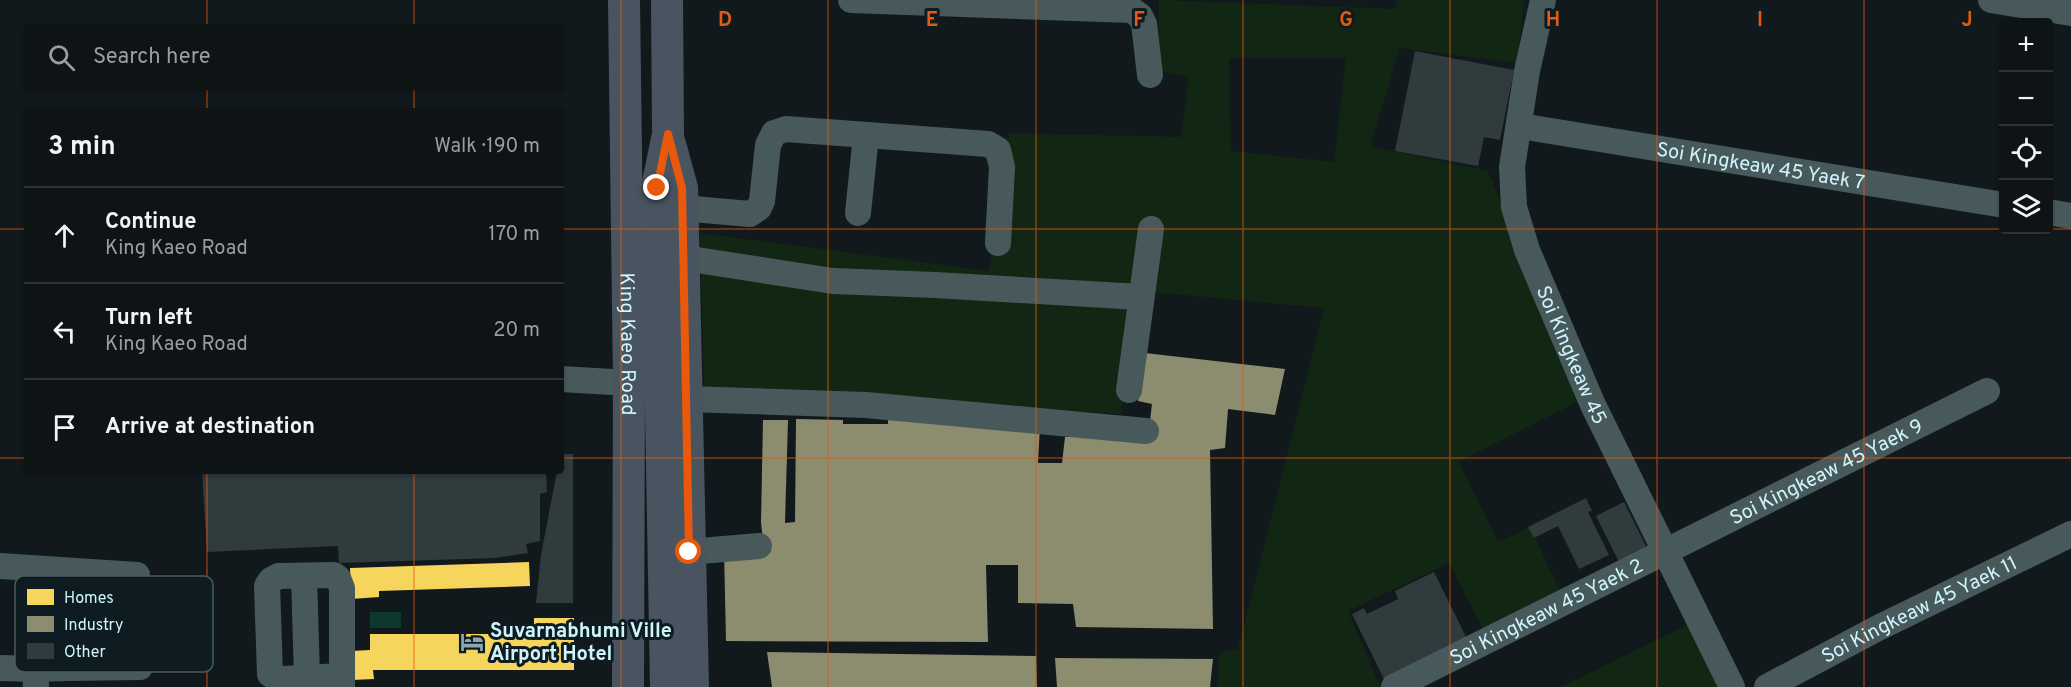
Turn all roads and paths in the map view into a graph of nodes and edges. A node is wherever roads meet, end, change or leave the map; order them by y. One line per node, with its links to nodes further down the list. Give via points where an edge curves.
1 (624, 0): 21 (main road, King Kaeo Road)
2 (667, 0): 9 (main road, King Kaeo Road)
3 (851, 0): 7 (street, via 1132,10 1144,24)
4 (1543, 0): 8 (street, Soi Kingkeaw 45)
5 (1991, 0): 6 (street)
6 (2071, 13)
7 (1150, 75)
8 (1520, 126): 11 (street, Soi Kingkeaw 45 Yaek 7); 28 (street, Soi Kingkeaw 45, via 1512,167 1514,207 1527,250 1593,405)
9 (668, 134): 12 (main road, King Kaeo Road, via 682,188); 39 (main road, King Kaeo Road, via 657,188)
10 (866, 135): 12 (street, via 786,129 774,133 768,145 759,208 750,214); 13 (street); 17 (street, via 988,144 998,150 1002,167)
11 (1999, 204)
12 (682, 208): 18 (main road, King Kaeo Road)
13 (858, 213)
14 (2053, 213): 15 (street)
15 (2071, 216)
16 (1151, 229): 19 (street)
17 (998, 243)
18 (684, 258): 19 (street, via 833,281); 24 (main road, King Kaeo Road)
19 (1140, 297): 22 (street)
20 (564, 378): 21 (street)
21 (629, 383): 38 (main road, King Kaeo Road)
22 (1129, 390)
23 (1987, 390): 28 (street, Soi Kingkeaw 45 Yaek 9)
24 (687, 399): 25 (street, via 866,405); 29 (main road, King Kaeo Road)
25 (1146, 431)
26 (2071, 534): 43 (street, Soi Kingkeaw 45 Yaek 11)
27 (759, 546): 29 (street)
28 (1664, 551): 41 (street, Soi Kingkeaw 45 Yaek 2); 42 (street, Soi Kingkeaw 45)
29 (689, 552): 40 (main road, King Kaeo Road)
30 (0, 566): 31 (street)
31 (138, 576)
32 (304, 576): 36 (street); 36 (street, via 279,576 267,586 269,668 276,678); 37 (street, via 334,575 342,588)
33 (0, 668): 35 (street)
34 (55, 672): 35 (street)
35 (36, 678)
36 (307, 678): 37 (street)
37 (342, 681)
38 (628, 687)
39 (666, 687)
40 (693, 687)
41 (1395, 687)
42 (1732, 687)
43 (1767, 687)

